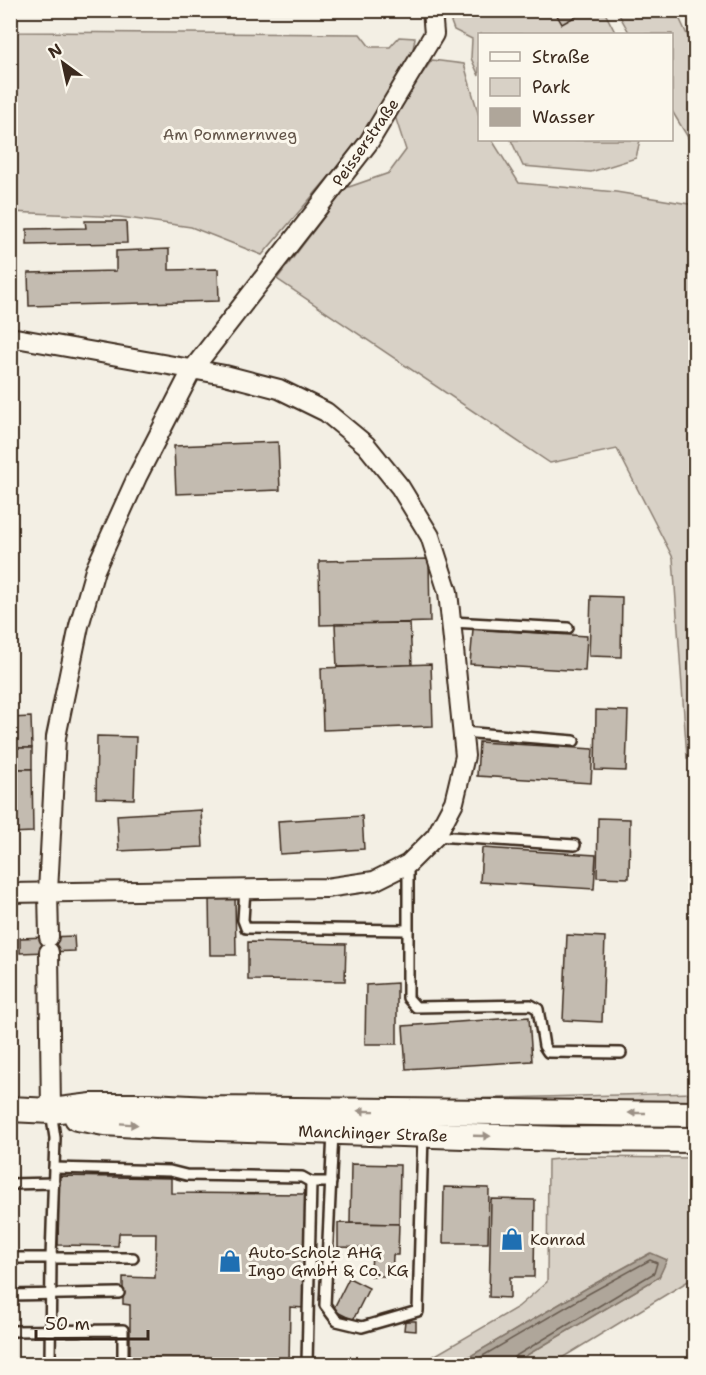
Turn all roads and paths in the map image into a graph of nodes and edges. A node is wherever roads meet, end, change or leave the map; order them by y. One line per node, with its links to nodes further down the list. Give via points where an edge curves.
1 (432, 10): 3 (street, Peisserstraße, via 435,34 369,142)
2 (10, 337): 3 (street)
3 (192, 370): 4 (street, via 279,389 326,412 366,445 400,487 430,536 448,592); 12 (street, Peisserstraße, via 100,560 79,626 56,737)
4 (451, 622): 5 (lane); 6 (street)
5 (568, 628)
6 (462, 732): 7 (lane); 8 (street, via 465,756 454,801)
7 (574, 741)
8 (436, 836): 9 (lane); 10 (street)
9 (575, 845)
10 (408, 864): 11 (street, via 374,881 326,888); 14 (lane)
11 (245, 889): 12 (street); 14 (lane, via 246,928)
12 (48, 892): 13 (street); 17 (street, Peisserstraße)
13 (10, 893)
14 (408, 930): 15 (lane, via 408,998 416,1007 531,1005 538,1009 548,1052)
15 (621, 1053)
16 (10, 1110): 17 (main road, Manchinger Straße)
17 (51, 1111): 19 (main road, Manchinger Straße, one-way to 17, via 150,1106); 20 (main road, Manchinger Straße, one-way to 20, via 104,1123); 22 (lane)
18 (696, 1114): 19 (main road, Manchinger Straße, one-way to 19)
19 (424, 1123): 20 (main road, Manchinger Straße); 21 (main road, Manchinger Straße, one-way to 21); 24 (lane, via 418,1311 362,1327 337,1321 325,1305)
20 (333, 1132): 24 (lane)
21 (696, 1140)
22 (54, 1168): 23 (lane, via 302,1176); 26 (lane)
23 (311, 1182): 24 (lane); 37 (lane)
24 (332, 1182)
25 (10, 1184): 26 (lane)
26 (54, 1184): 28 (lane)
27 (11, 1258): 28 (lane)
28 (51, 1258): 29 (lane); 31 (lane)
29 (133, 1258)
30 (119, 1293): 31 (lane)
31 (50, 1294): 32 (lane); 34 (lane)
32 (10, 1295)
33 (10, 1331): 34 (lane)
34 (50, 1331): 35 (lane); 36 (lane, via 123,1330)
35 (50, 1365)
36 (123, 1365)
37 (307, 1365)

